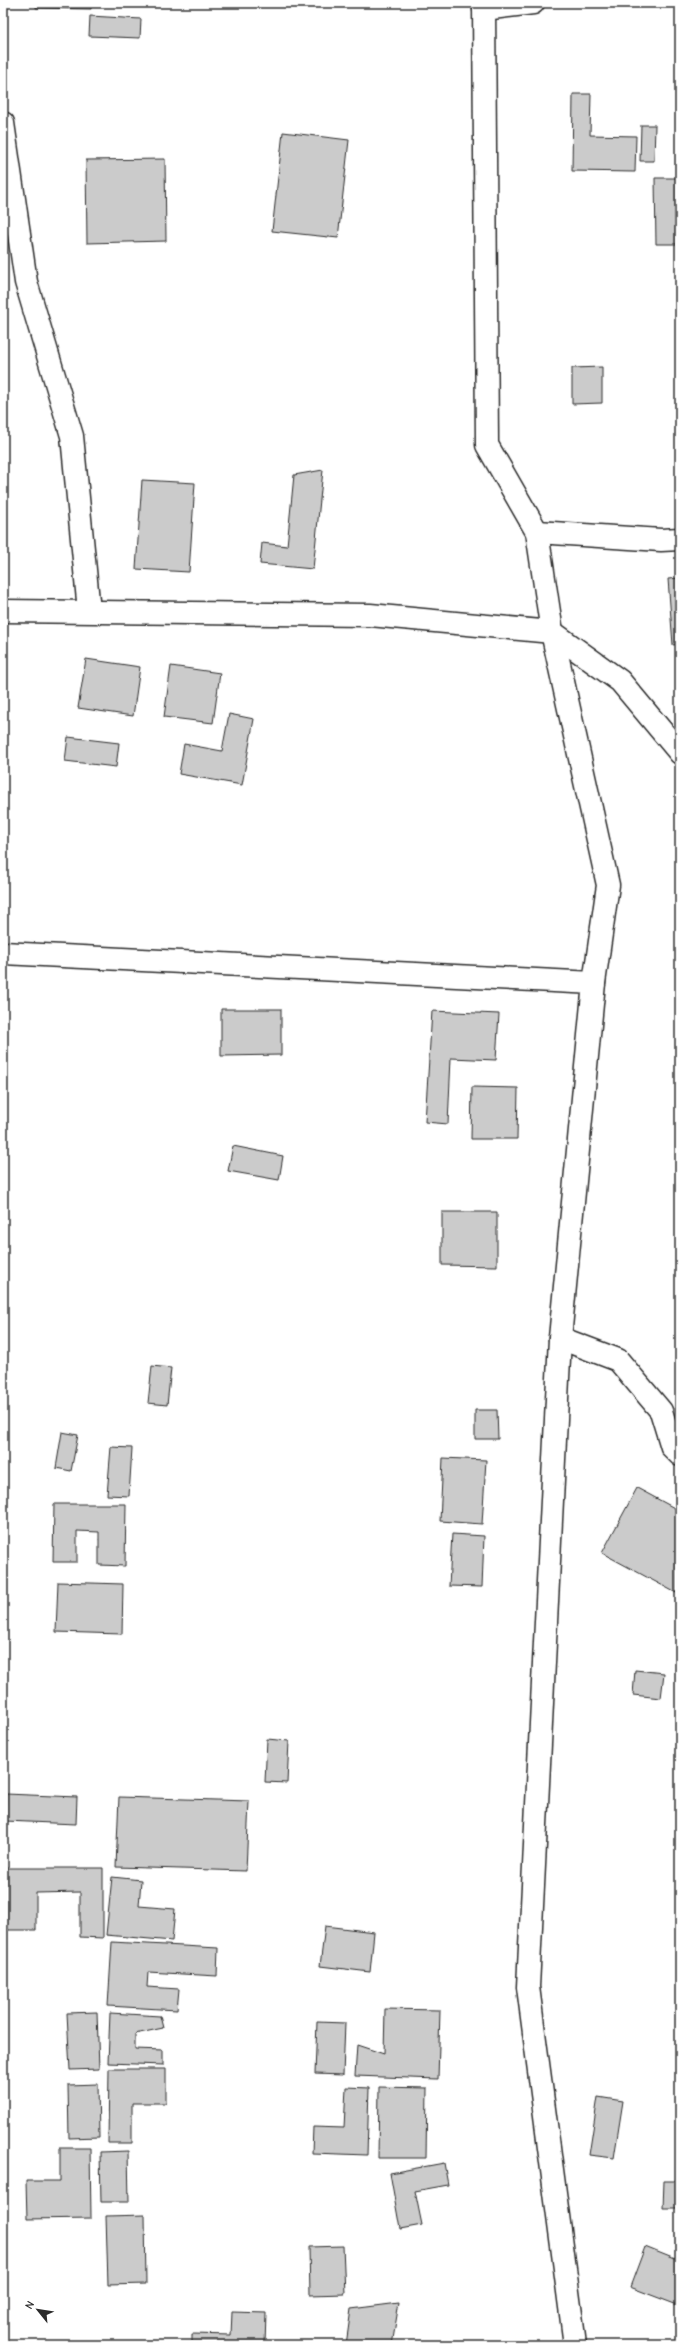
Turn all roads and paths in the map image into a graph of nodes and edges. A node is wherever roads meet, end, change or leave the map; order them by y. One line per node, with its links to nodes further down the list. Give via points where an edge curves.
1 (533, 3): 2 (street)
2 (484, 6): 4 (street, via 487,445)
3 (3, 123): 7 (street, via 26,282 72,436)
4 (537, 532): 5 (street); 8 (street)
5 (680, 539)
6 (3, 611): 7 (street)
7 (89, 611): 8 (street, via 370,615)
8 (552, 632): 9 (street, via 620,681); 11 (street, via 608,885)
9 (680, 753)
10 (3, 953): 11 (street)
11 (594, 983): 12 (street)
12 (560, 1338): 13 (street, via 618,1360 661,1411 672,1447); 14 (street, via 528,1987)
13 (680, 1455)
14 (575, 2345)

